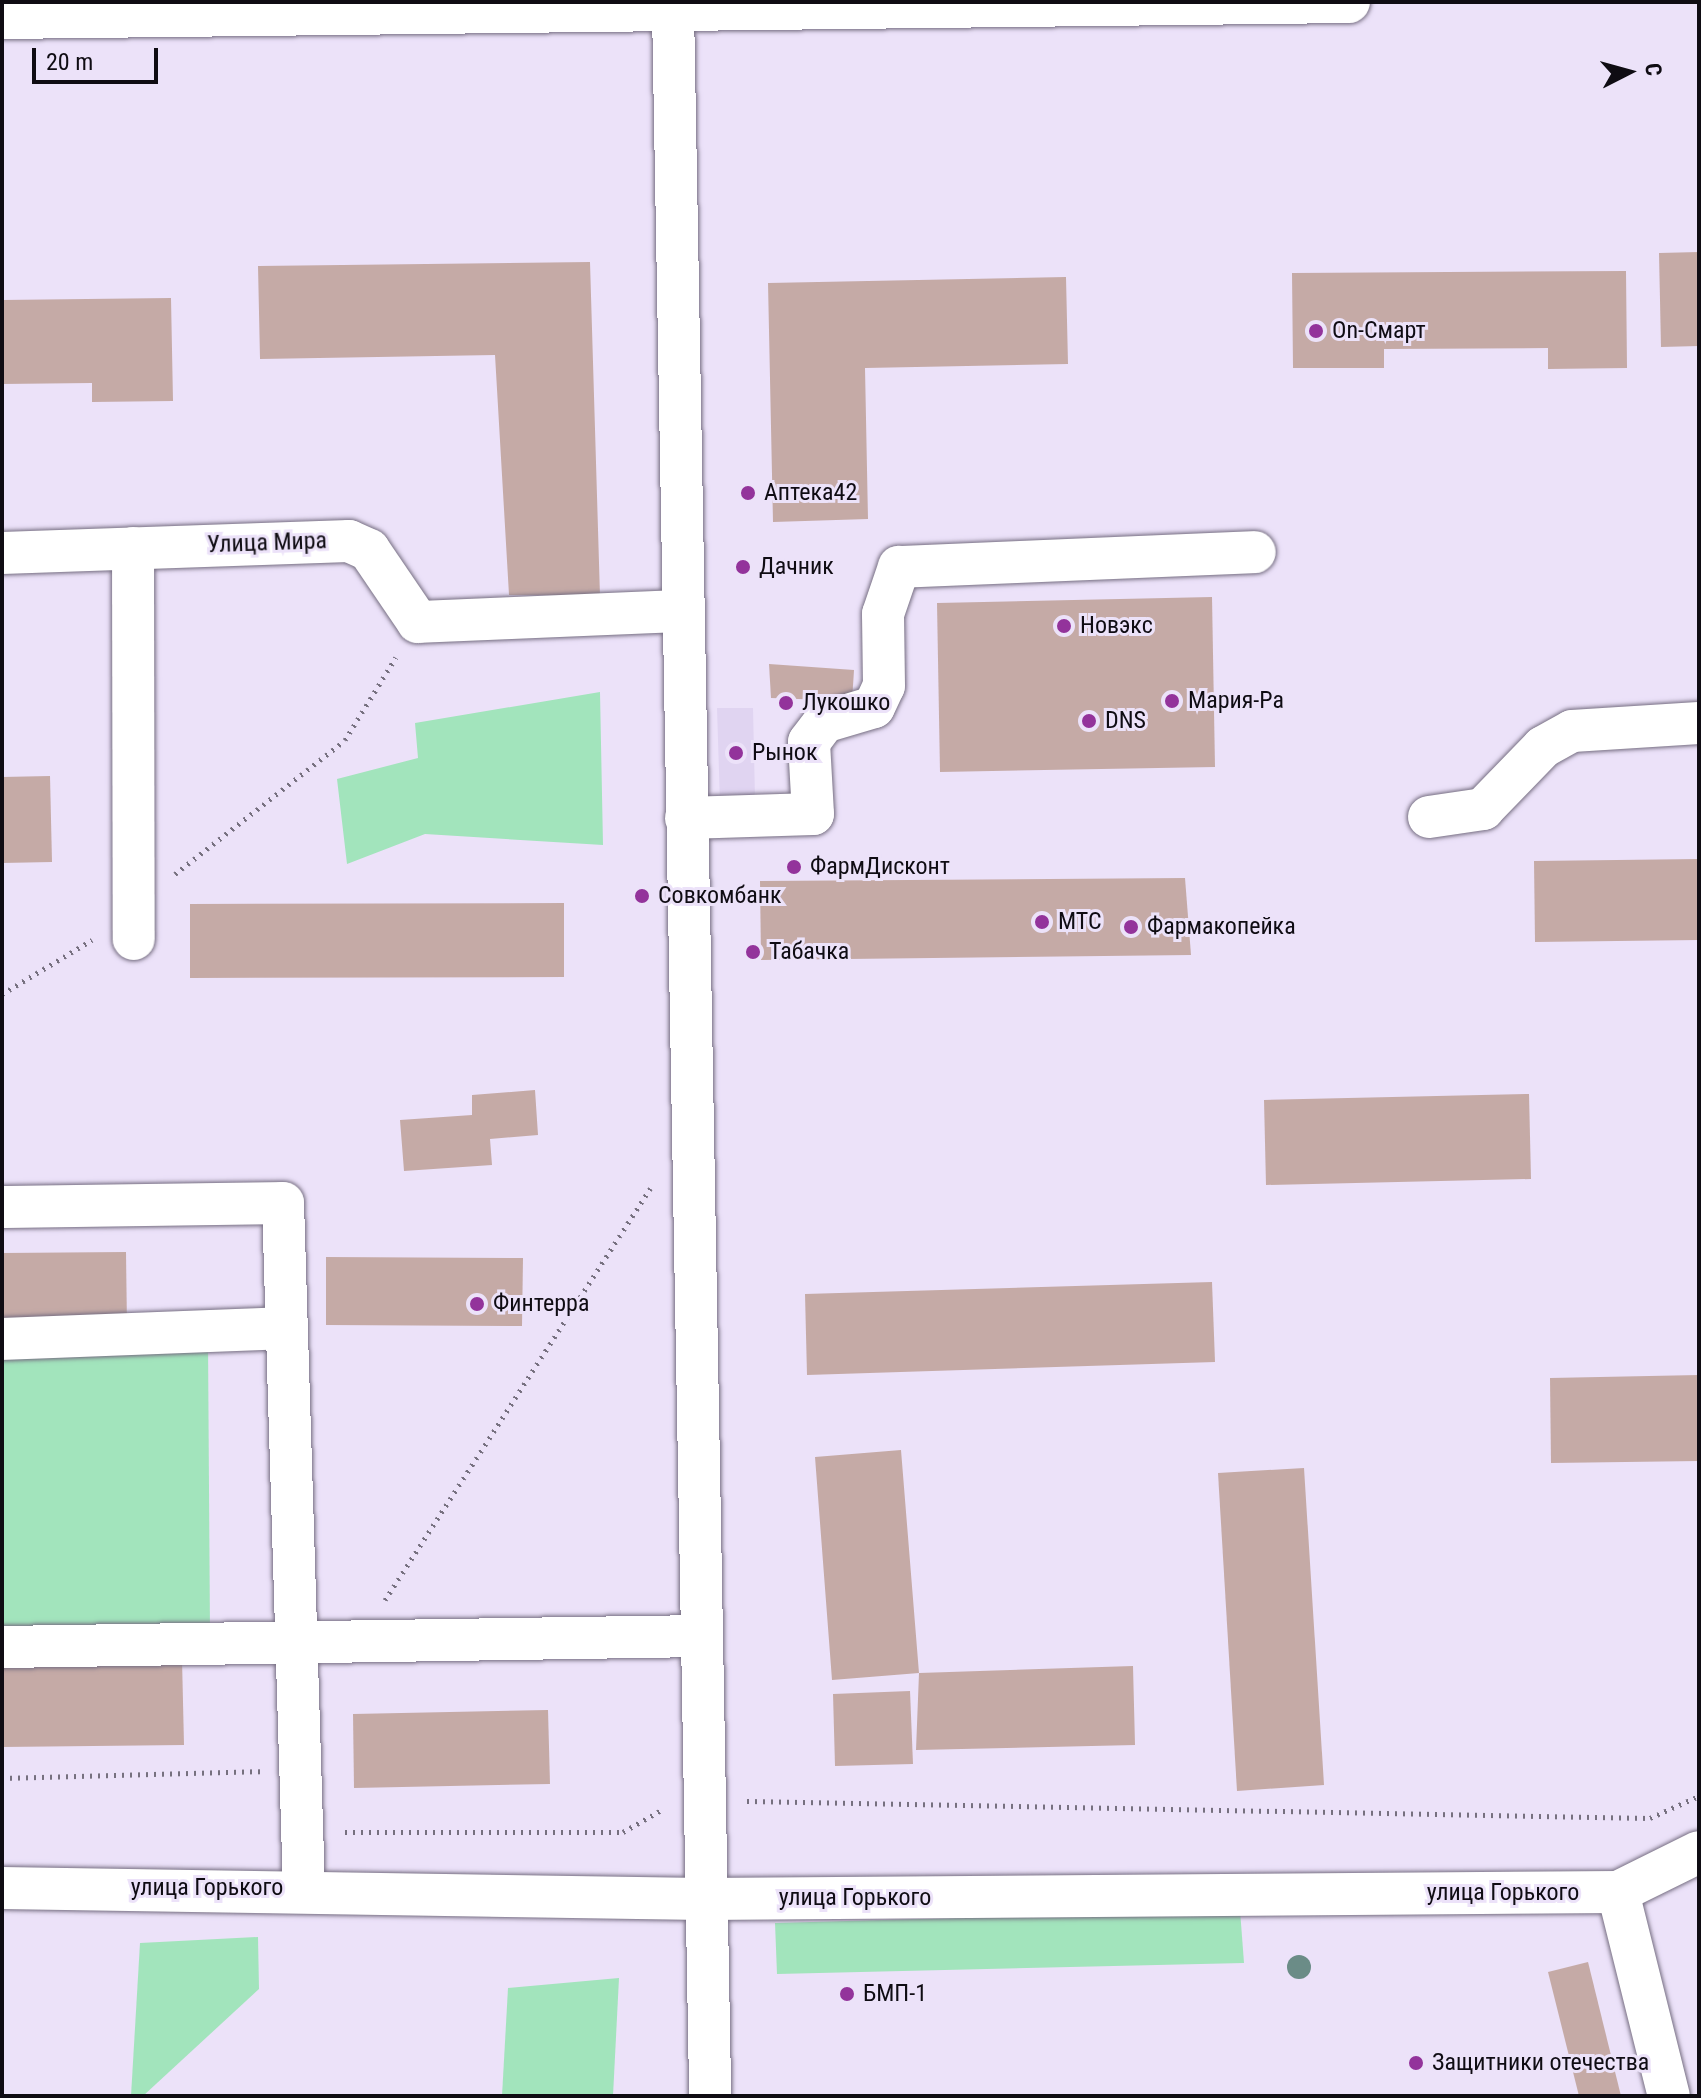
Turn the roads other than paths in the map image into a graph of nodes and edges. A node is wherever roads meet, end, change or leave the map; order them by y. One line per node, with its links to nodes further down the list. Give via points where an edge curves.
1 (1349, 2): 2 (street)
2 (1078, 4): 3 (street)
3 (673, 8): 4 (street); 8 (street)
4 (2, 18)
5 (133, 548): 7 (street, Улица Мира); 8 (street, Улица Мира, via 349,541 369,550 418,622); 12 (street)
6 (1255, 552): 11 (street, via 899,567 883,614 884,686 874,707 824,722 809,742 813,814)
7 (2, 553)
8 (682, 611): 11 (street)
9 (1699, 723): 10 (street, via 1572,731 1543,747 1483,809)
10 (1429, 817)
11 (686, 818): 16 (street)
12 (134, 923)
13 (2, 1207): 14 (street, via 283,1203)
14 (287, 1328): 15 (street); 17 (street)
15 (2, 1339)
16 (699, 1636): 17 (street); 23 (street)
17 (296, 1645): 18 (street); 21 (street)
18 (2, 1647)
19 (1699, 1852): 22 (street, улица Горького)
20 (2, 1888): 21 (street, улица Горького)
21 (304, 1889): 23 (street, улица Горького)
22 (1618, 1892): 23 (street, улица Горького); 25 (street)
23 (703, 1899): 24 (street)
24 (710, 2096)
25 (1669, 2096)

